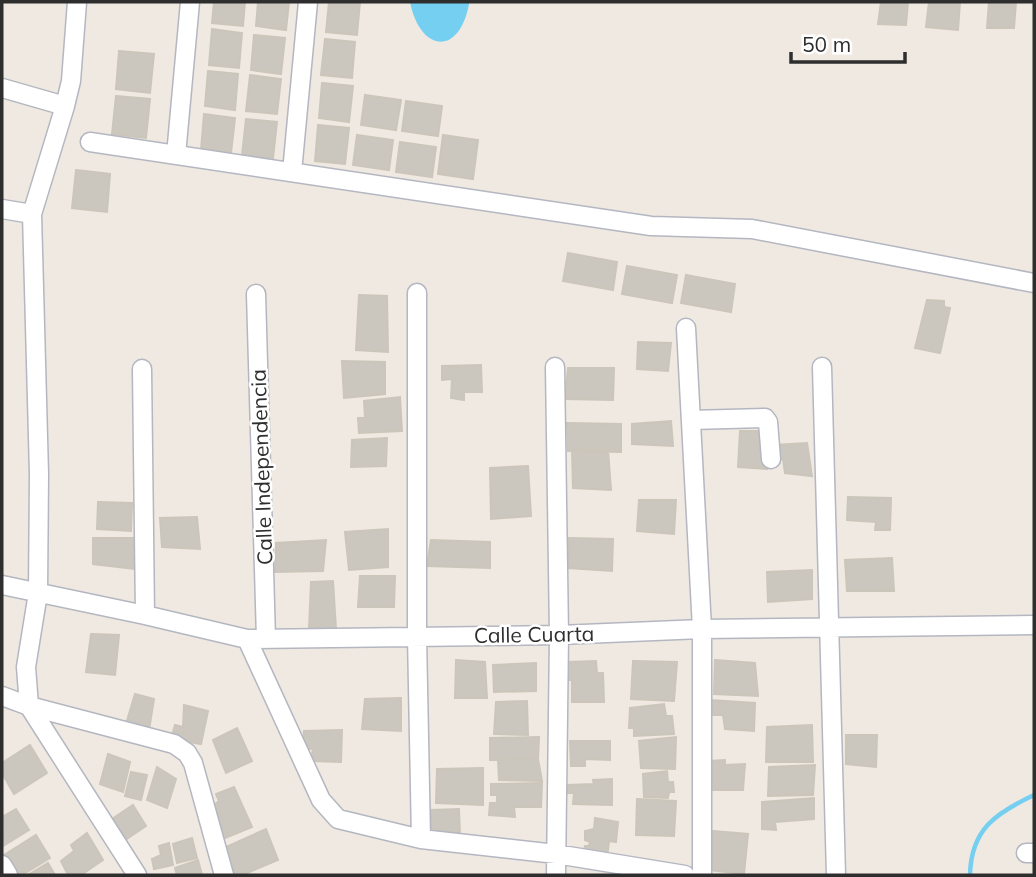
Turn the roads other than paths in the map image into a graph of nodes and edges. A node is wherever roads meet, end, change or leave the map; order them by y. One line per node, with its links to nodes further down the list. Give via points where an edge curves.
1 (77, 2): 5 (street)
2 (190, 2): 7 (street)
3 (308, 2): 8 (street)
4 (2, 88): 5 (street)
5 (65, 106): 10 (street)
6 (90, 142): 7 (street)
7 (176, 155): 8 (street)
8 (292, 172): 11 (street, via 651,226 752,229)
9 (2, 209): 10 (street)
10 (32, 214): 21 (street)
11 (1034, 283)
12 (417, 293): 27 (street)
13 (256, 294): 29 (street, Calle Independencia)
14 (686, 328): 18 (street)
15 (555, 367): 26 (street)
16 (822, 367): 25 (street)
17 (142, 369): 22 (street)
18 (691, 420): 19 (street, via 765,418); 24 (street)
19 (771, 459)
20 (2, 585): 21 (street, Calle Cuarta)
21 (38, 593): 22 (street, Calle Cuarta); 31 (street, via 26,667)
22 (145, 615): 28 (street, Calle Cuarta)
23 (1034, 625): 25 (street, Calle Cuarta)
24 (702, 629): 25 (street, Calle Cuarta); 26 (street, Calle Cuarta); 40 (street)
25 (829, 629): 41 (street)
26 (559, 635): 27 (street, Calle Cuarta); 33 (street)
27 (417, 636): 29 (street, Calle Cuarta); 32 (street)
28 (247, 639): 29 (street, Calle Cuarta); 32 (street, via 329,811 338,819)
29 (266, 639)
30 (2, 696): 31 (street)
31 (29, 706): 36 (street); 37 (street, via 174,744 187,753 200,780)
32 (421, 839): 33 (street)
33 (556, 854): 38 (street); 39 (street)
34 (2, 865): 35 (street)
35 (8, 875)
36 (137, 875)
37 (224, 875)
38 (556, 875)
39 (685, 875)
40 (702, 875)
41 (836, 875)

